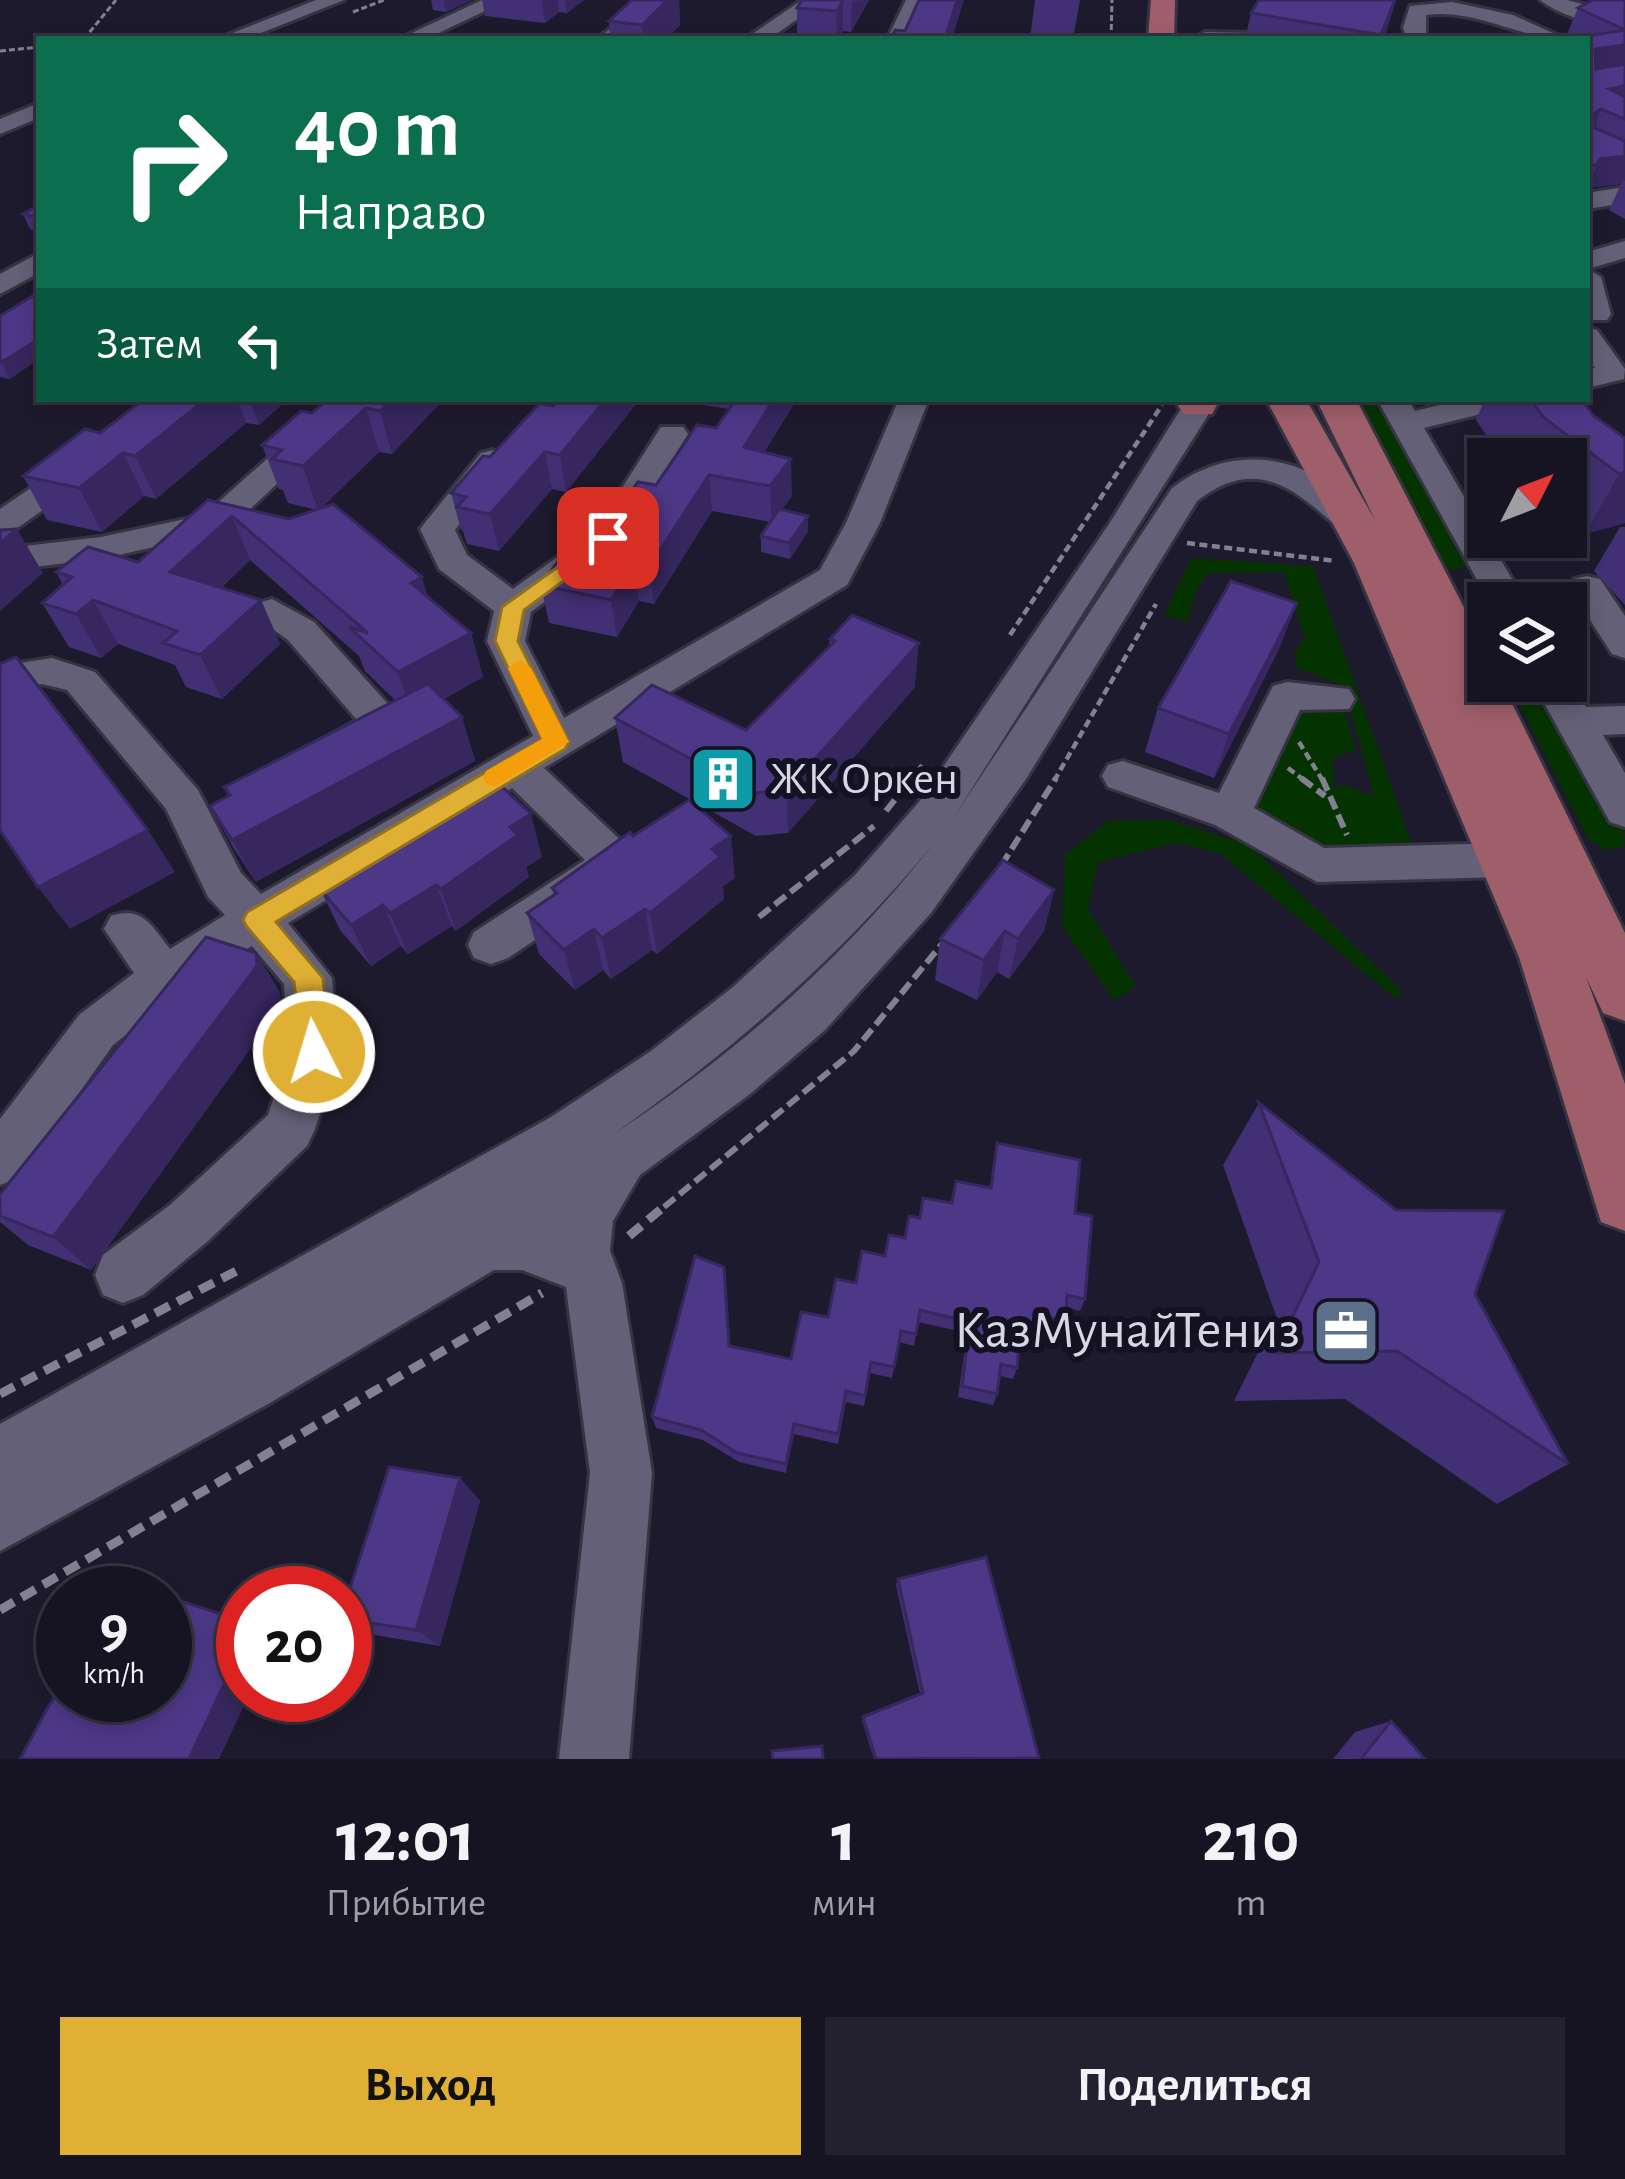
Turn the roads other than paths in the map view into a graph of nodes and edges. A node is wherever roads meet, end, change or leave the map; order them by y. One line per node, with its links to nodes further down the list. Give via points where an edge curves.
1 (334, 0): 11 (street)
2 (498, 0): 17 (street)
3 (625, 0): 12 (street)
4 (664, 0): 18 (street)
5 (815, 0): 19 (street)
6 (916, 0): 20 (street)
7 (1139, 0): 21 (main road)
8 (1163, 0): 22 (main road)
9 (1550, 0): 10 (street, via 1616,18)
10 (1612, 0)
11 (278, 20): 13 (street); 16 (street)
12 (584, 29)
13 (299, 31)
14 (1205, 31): 23 (street)
15 (1407, 33): 24 (street, via 1417,10 1458,2)
16 (235, 36)
17 (416, 36)
18 (610, 36)
19 (760, 36)
20 (898, 36)
21 (1138, 36)
22 (1161, 36)
23 (1236, 36)
24 (1549, 36)
25 (36, 111): 26 (street)
26 (0, 127)
27 (1625, 195): 28 (street)
28 (1590, 201)
29 (1625, 249): 30 (street)
30 (1590, 260)
31 (36, 263): 32 (street)
32 (0, 286)
33 (1590, 322): 34 (street); 35 (street)
34 (1625, 333)
35 (1609, 380)
36 (178, 402): 46 (street)
37 (349, 402): 49 (street, via 215,524)
38 (913, 402): 50 (street)
39 (1192, 402): 47 (street)
40 (1288, 402): 48 (main road)
41 (1338, 402): 75 (main road)
42 (1476, 402): 43 (street)
43 (1399, 411): 51 (street)
44 (673, 434): 53 (street, via 608,538)
45 (512, 438): 53 (street, via 437,529 452,561)
46 (0, 525)
47 (1120, 531): 48 (street, via 1203,476 1269,469 1323,495); 76 (street, via 971,824 901,916 809,1015); 82 (street, via 934,813 871,887 750,1001 570,1134)
48 (1368, 546): 70 (main road)
49 (0, 560)
50 (834, 577): 55 (street); 62 (street)
51 (1496, 582)
52 (1587, 587): 56 (street)
53 (514, 607): 62 (street, via 506,641)
54 (251, 618): 64 (street, via 272,610 301,631 382,724)
55 (853, 619)
56 (1625, 644)
57 (0, 679): 69 (street, via 64,670 82,681 183,801)
58 (1335, 699): 68 (street, via 1287,696)
59 (1564, 702): 60 (street)
60 (1574, 721): 61 (street); 66 (street)
61 (1625, 721)
62 (556, 742): 63 (street)
63 (515, 766): 71 (street); 73 (street, via 616,862)
64 (300, 771)
65 (1124, 776): 68 (street)
66 (1623, 802)
67 (238, 807): 69 (street)
68 (1229, 814): 70 (street, via 1317,865)
69 (197, 830): 71 (street, via 224,885)
70 (1504, 860): 78 (main road, via 1549,957)
71 (257, 920): 74 (street); 81 (street, via 308,978 314,1052 289,1129)
72 (128, 929): 74 (street)
73 (491, 945)
74 (164, 977): 77 (street, via 96,1030)
75 (1625, 995)
76 (624, 1159): 79 (street); 80 (street, via 584,1214)
77 (0, 1161)
78 (1625, 1199)
79 (487, 1243): 80 (street, via 522,1243); 83 (street)
80 (586, 1268): 84 (street, via 621,1473)
81 (123, 1275)
82 (0, 1458)
83 (0, 1519)
84 (595, 1759)

